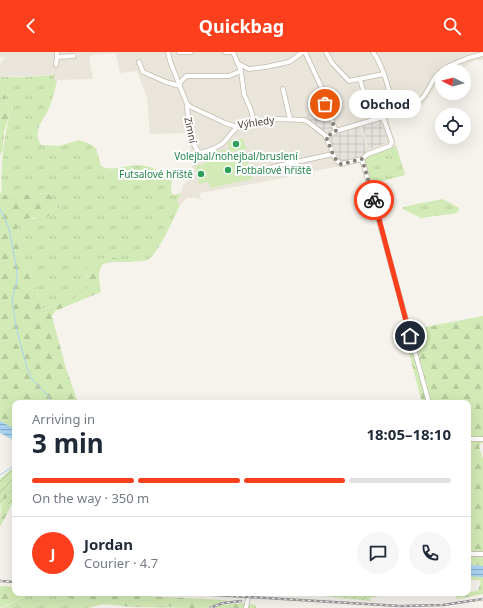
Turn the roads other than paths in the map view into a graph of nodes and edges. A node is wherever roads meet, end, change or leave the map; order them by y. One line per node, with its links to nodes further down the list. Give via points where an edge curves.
1 (57, 52): 12 (street)
2 (168, 52): 19 (street)
3 (179, 52): 4 (street)
4 (191, 52)
5 (225, 52): 6 (street)
6 (233, 52): 14 (street)
7 (304, 52): 14 (street, via 289,62 266,67 249,69); 28 (street, via 324,92 325,104)
8 (326, 52): 18 (street, via 332,63 348,80)
9 (373, 52): 17 (street)
10 (483, 54): 22 (street, via 465,59 440,72 424,97 412,106)
11 (74, 56): 12 (street)
12 (57, 57): 15 (street)
13 (139, 62): 19 (street, via 143,72 166,82)
14 (239, 64): 16 (street)
15 (56, 66)
16 (241, 71): 19 (street, via 228,76 186,76); 26 (street, via 244,94)
17 (384, 74): 18 (street); 22 (street)
18 (360, 80): 25 (street)
19 (180, 84): 21 (street)
20 (284, 90): 24 (street)
21 (187, 104): 27 (street, Výhledy, via 225,123); 27 (street, Zimní, via 191,133 199,153 219,146)
22 (396, 112): 23 (street)
23 (383, 116): 25 (street); 31 (street, via 392,144)
24 (290, 118): 26 (street, Výhledy); 29 (street, Výhledy, via 308,122)
25 (373, 120): 28 (street)
26 (254, 122): 27 (street, Výhledy)
27 (239, 126)
28 (336, 131): 29 (street)
29 (326, 137): 30 (street, Výhledy)
30 (333, 154): 31 (street, via 341,164); 32 (street)
31 (362, 159): 33 (street)
32 (273, 167)
33 (428, 400)
34 (471, 439): 35 (street)
35 (483, 439)
36 (471, 553): 37 (street)
37 (483, 554)
38 (248, 596): 39 (street)
39 (246, 608)

